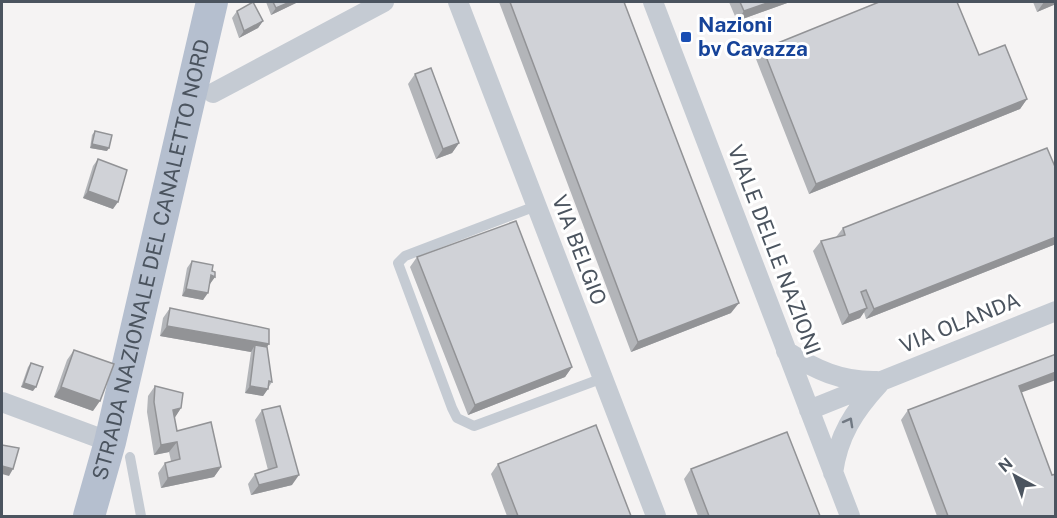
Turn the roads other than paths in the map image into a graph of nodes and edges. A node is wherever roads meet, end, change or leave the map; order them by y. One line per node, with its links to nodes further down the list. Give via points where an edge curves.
1 (212, 2): 13 (main road, STRADA NAZIONALE DEL CANALETTO NORD)
2 (384, 2): 5 (street)
3 (458, 2): 6 (street, VIA BELGIO)
4 (653, 2): 8 (street, VIALE DELLE NAZIONI)
5 (213, 93)
6 (537, 206): 9 (street, VIA BELGIO); 9 (lane, via 405,256 398,263 448,398 457,418 474,426)
7 (1056, 311): 10 (street, VIA OLANDA)
8 (786, 351): 10 (street, VIA OLANDA, via 822,373); 12 (street, VIALE DELLE NAZIONI)
9 (603, 378): 17 (street, VIA BELGIO)
10 (882, 381): 12 (street, VIA OLANDA); 14 (street, VIA OLANDA, one-way to 10, via 835,456 852,415)
11 (2, 402): 13 (street)
12 (809, 410): 14 (street, VIALE DELLE NAZIONI)
13 (120, 449): 15 (main road, STRADA NAZIONALE DEL CANALETTO NORD); 16 (lane)
14 (833, 473): 18 (street, VIALE DELLE NAZIONI)
15 (89, 516)
16 (141, 516)
17 (656, 516)
18 (850, 516)

